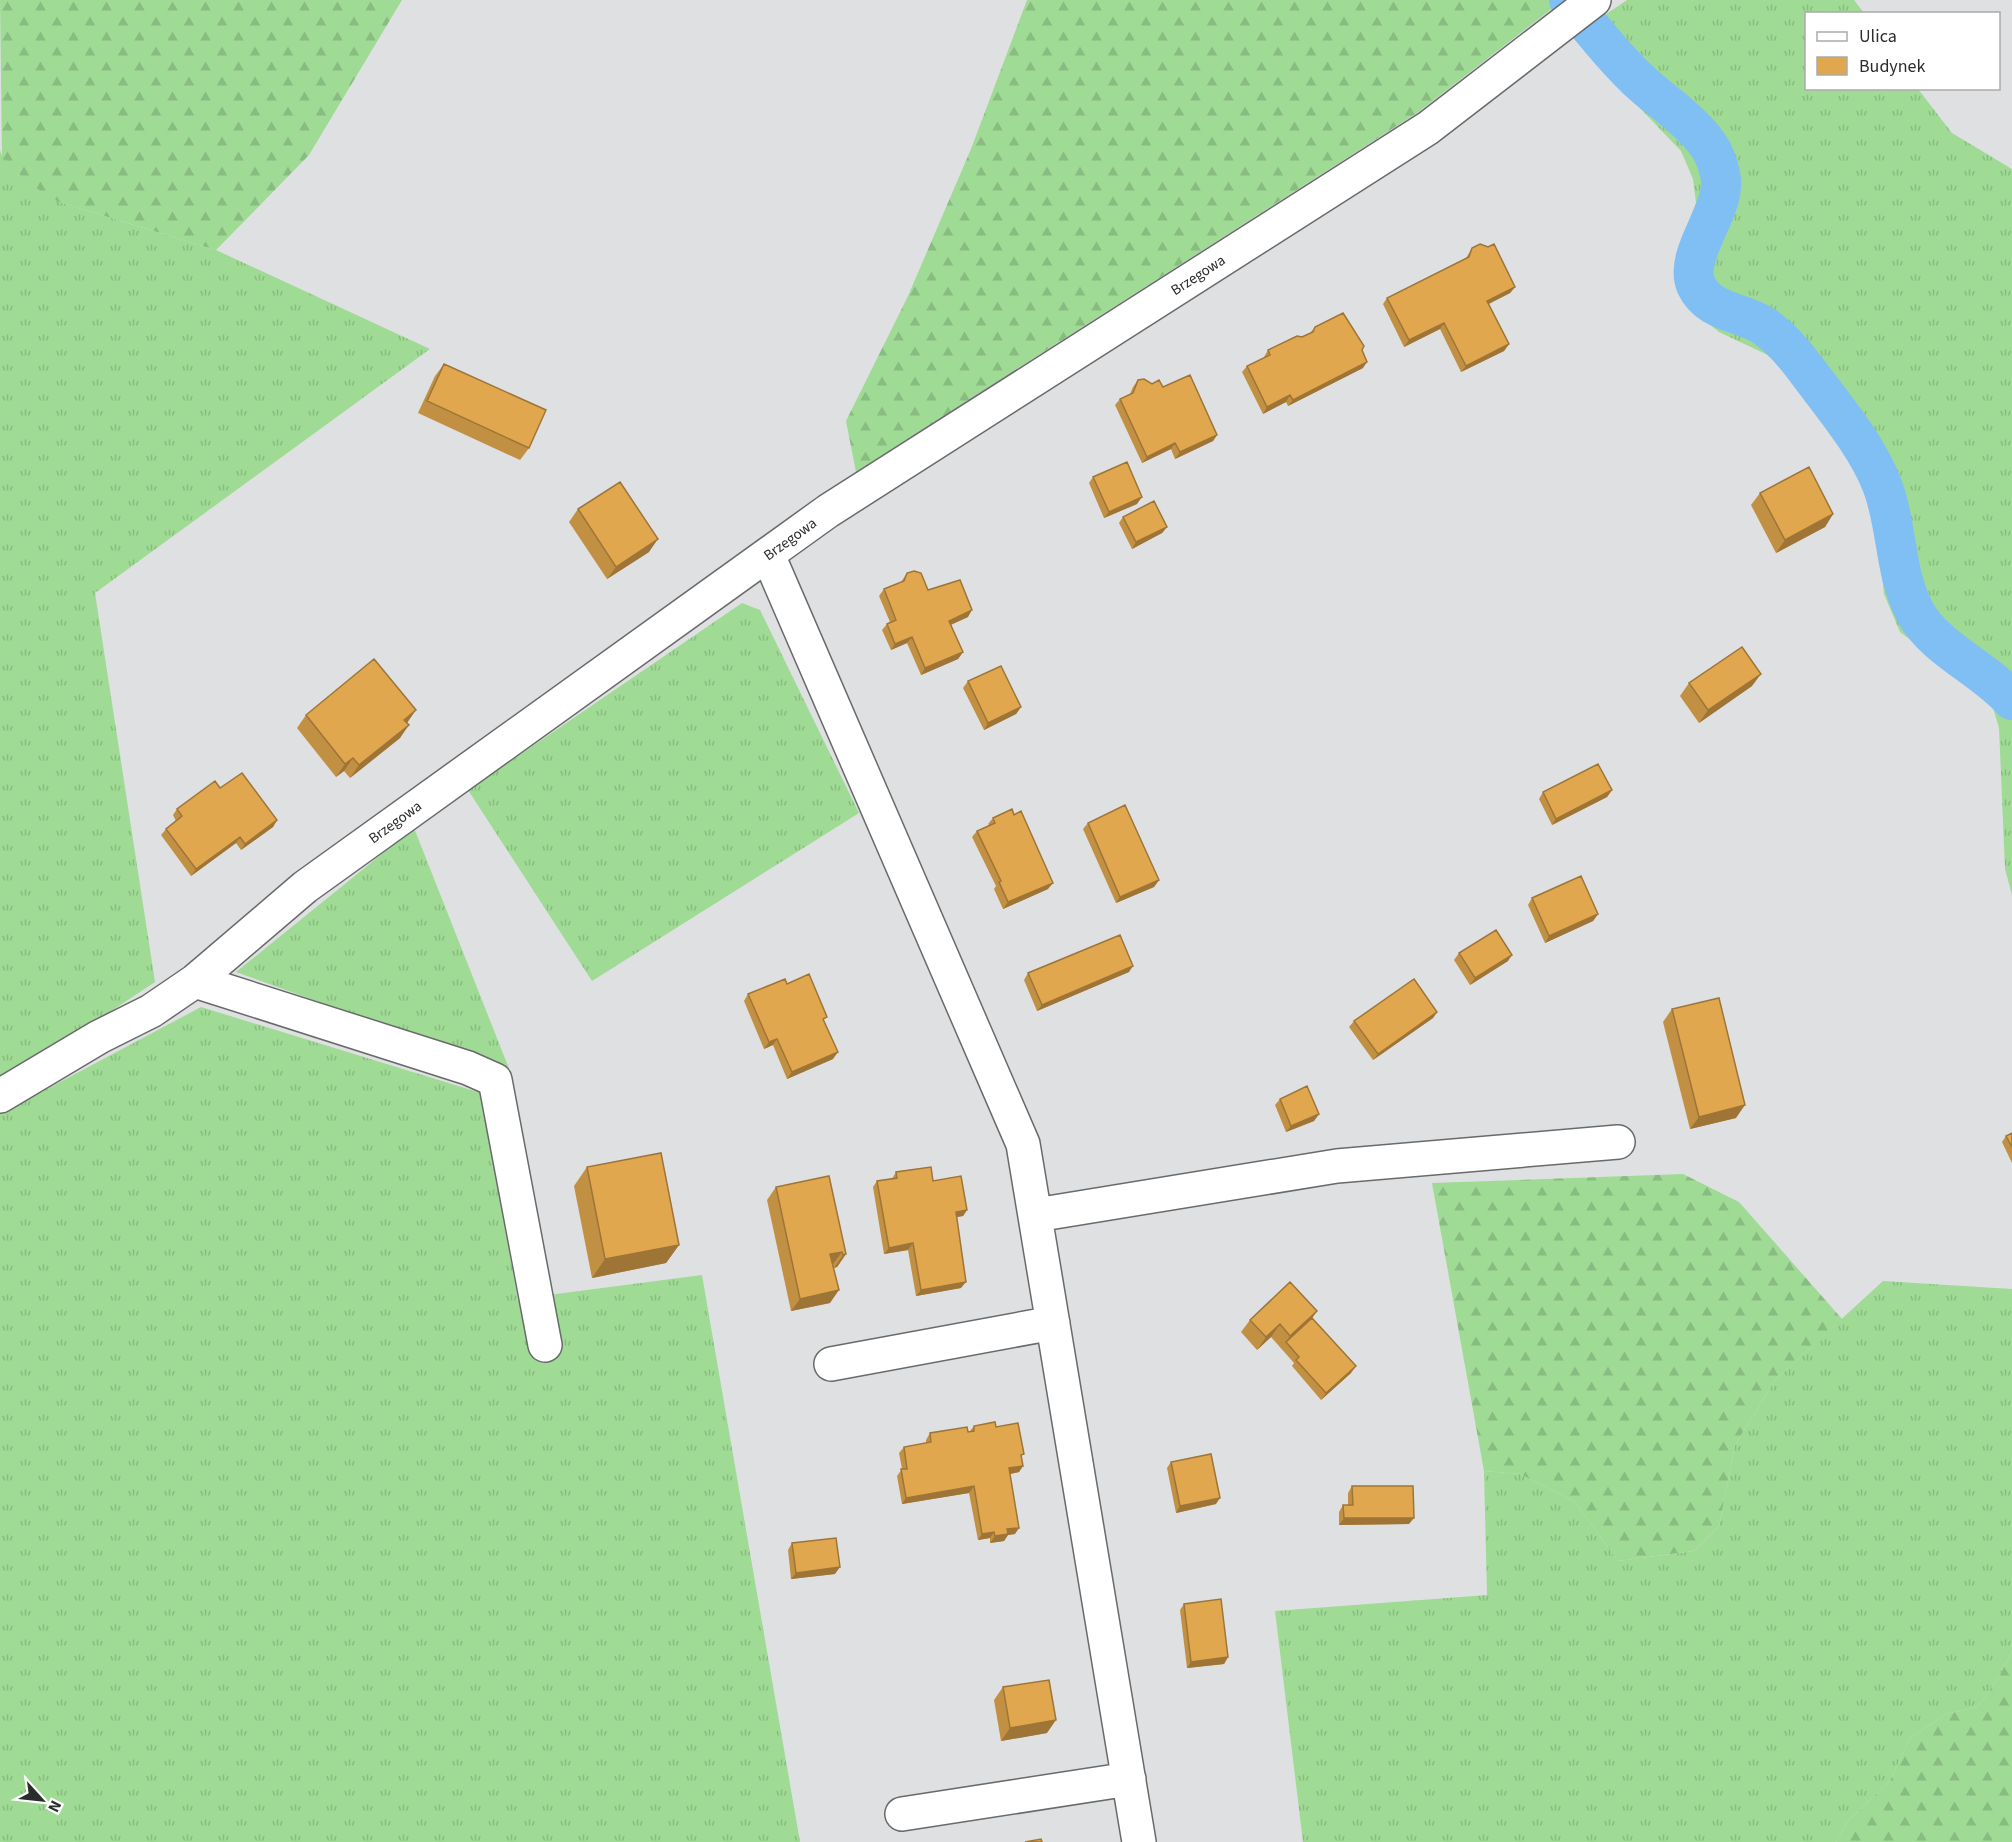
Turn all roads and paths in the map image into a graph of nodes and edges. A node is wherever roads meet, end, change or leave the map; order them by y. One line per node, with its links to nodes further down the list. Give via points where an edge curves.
1 (1594, 0): 2 (street, Brzegowa, via 1428,128 828,511)
2 (768, 555): 3 (street, Brzegowa, via 305,887); 6 (street, via 1023,1144)
3 (195, 981): 4 (street, Brzegowa, via 151,1011); 8 (street, via 495,1080)
4 (0, 1096)
5 (1618, 1142): 6 (street, via 1337,1166)
6 (1036, 1215): 7 (street)
7 (1053, 1323): 9 (street); 10 (street)
8 (545, 1345)
9 (831, 1364)
10 (1129, 1779): 11 (street); 12 (street)
11 (902, 1814)
12 (1139, 1842)

